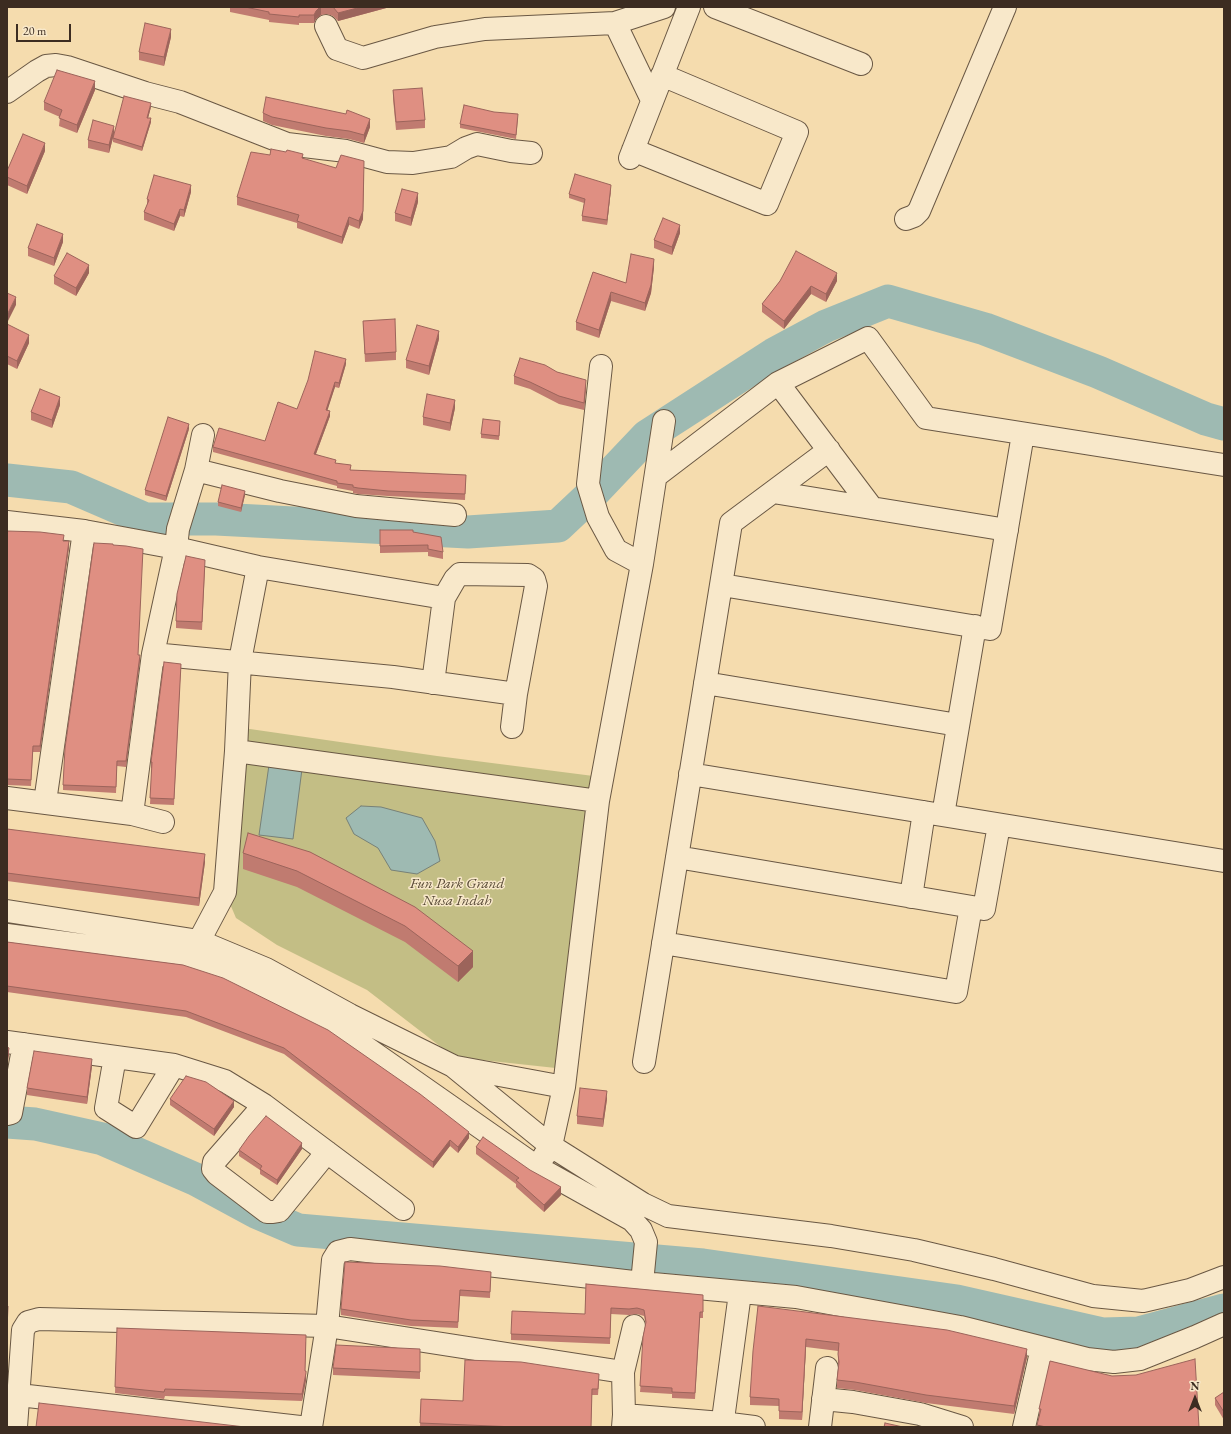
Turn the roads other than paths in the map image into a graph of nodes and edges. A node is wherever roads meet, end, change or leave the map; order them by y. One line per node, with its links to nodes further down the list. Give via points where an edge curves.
1 (664, 7): 5 (street)
2 (689, 7): 8 (street)
3 (715, 7): 7 (street)
4 (1005, 7): 12 (street, via 919,211)
5 (615, 22): 6 (street, via 485,29 435,37 363,58 337,49); 10 (street)
6 (326, 26)
7 (861, 64)
8 (662, 75): 10 (street); 10 (street, via 797,132 767,204 631,154)
9 (7, 92): 11 (street, via 38,70 56,65 180,102 287,144 346,151 387,162 414,163 451,157 477,144 511,152)
10 (652, 100)
11 (530, 153)
12 (906, 219)
13 (602, 366): 29 (street, via 591,493 598,517 616,550)
14 (778, 383): 16 (street, via 868,338 926,418); 18 (street); 21 (street)
15 (662, 431): 21 (street)
16 (1023, 434): 19 (street); 27 (street)
17 (204, 435): 20 (street)
18 (829, 450): 22 (street); 23 (street)
19 (1224, 465)
20 (196, 470): 24 (street, via 280,491 356,506); 26 (street)
21 (656, 476): 29 (street)
22 (773, 492): 23 (street); 31 (street, via 731,523)
23 (872, 508): 27 (street)
24 (455, 515)
25 (7, 522): 28 (street)
26 (179, 529): 28 (street); 30 (street); 34 (street)
27 (1007, 530): 33 (street, via 990,629)
28 (84, 531): 45 (street)
29 (642, 564): 44 (street)
30 (258, 567): 32 (street); 35 (street)
31 (722, 585): 33 (street); 37 (street)
32 (444, 598): 36 (street); 38 (street, via 460,574 528,575 534,579 536,586)
33 (975, 626): 39 (street)
34 (153, 654): 35 (street); 46 (street)
35 (240, 662): 36 (street); 41 (street)
36 (433, 683): 38 (street)
37 (705, 683): 39 (street); 42 (street)
38 (516, 694): 40 (street)
39 (958, 725): 47 (street)
40 (512, 727)
41 (236, 751): 44 (street); 56 (street, via 225,892)
42 (690, 774): 47 (street); 50 (street)
43 (7, 798): 45 (street)
44 (598, 801): 63 (street)
45 (44, 802): 46 (street)
46 (132, 814): 48 (street)
47 (933, 814): 49 (street); 52 (street)
48 (162, 822)
49 (999, 825): 51 (street); 53 (street, via 984,909)
50 (677, 857): 52 (street); 57 (street)
51 (1224, 861)
52 (911, 897): 53 (street)
53 (971, 907): 57 (street, via 956,992)
54 (7, 911): 56 (street)
55 (7, 935): 68 (street, via 186,959 228,972 334,1024)
56 (199, 941): 62 (street, via 266,969 350,1015)
57 (663, 943): 60 (street)
58 (16, 1043): 59 (street); 65 (street, via 11,1113)
59 (114, 1057): 61 (street); 61 (street, via 106,1108 136,1127)
60 (644, 1062)
61 (174, 1066): 64 (street, via 225,1081)
62 (453, 1066): 63 (street); 66 (street)
63 (564, 1086): 66 (street)
64 (264, 1105): 67 (street); 67 (street, via 214,1162 213,1169 267,1212 279,1211)
65 (7, 1114)
66 (551, 1146): 68 (street); 70 (street)
67 (327, 1152): 69 (street)
68 (537, 1167): 70 (street)
69 (403, 1209)
70 (637, 1212): 71 (street, via 831,1236 914,1250 1093,1296 1142,1301 1190,1290); 72 (street, via 646,1242)
71 (1224, 1277)
72 (642, 1280): 73 (street); 74 (street, via 350,1249 338,1252 333,1260)
73 (740, 1293): 77 (street, via 796,1297 960,1327); 83 (street)
74 (327, 1326): 79 (street); 80 (street, via 39,1319 28,1322 23,1330); 86 (street)
75 (634, 1326): 79 (street)
76 (1222, 1328): 77 (street, via 1140,1359 1114,1362 1088,1359)
77 (1042, 1348): 90 (street)
78 (827, 1368): 81 (street)
79 (623, 1372): 82 (street)
80 (19, 1396): 84 (street); 85 (street)
81 (823, 1399): 88 (street); 89 (street, via 920,1414)
82 (623, 1421): 83 (street)
83 (722, 1425): 87 (street)
84 (16, 1427)
85 (300, 1427)
86 (311, 1427)
87 (754, 1427)
88 (820, 1427)
89 (962, 1427)
90 (1024, 1427)

